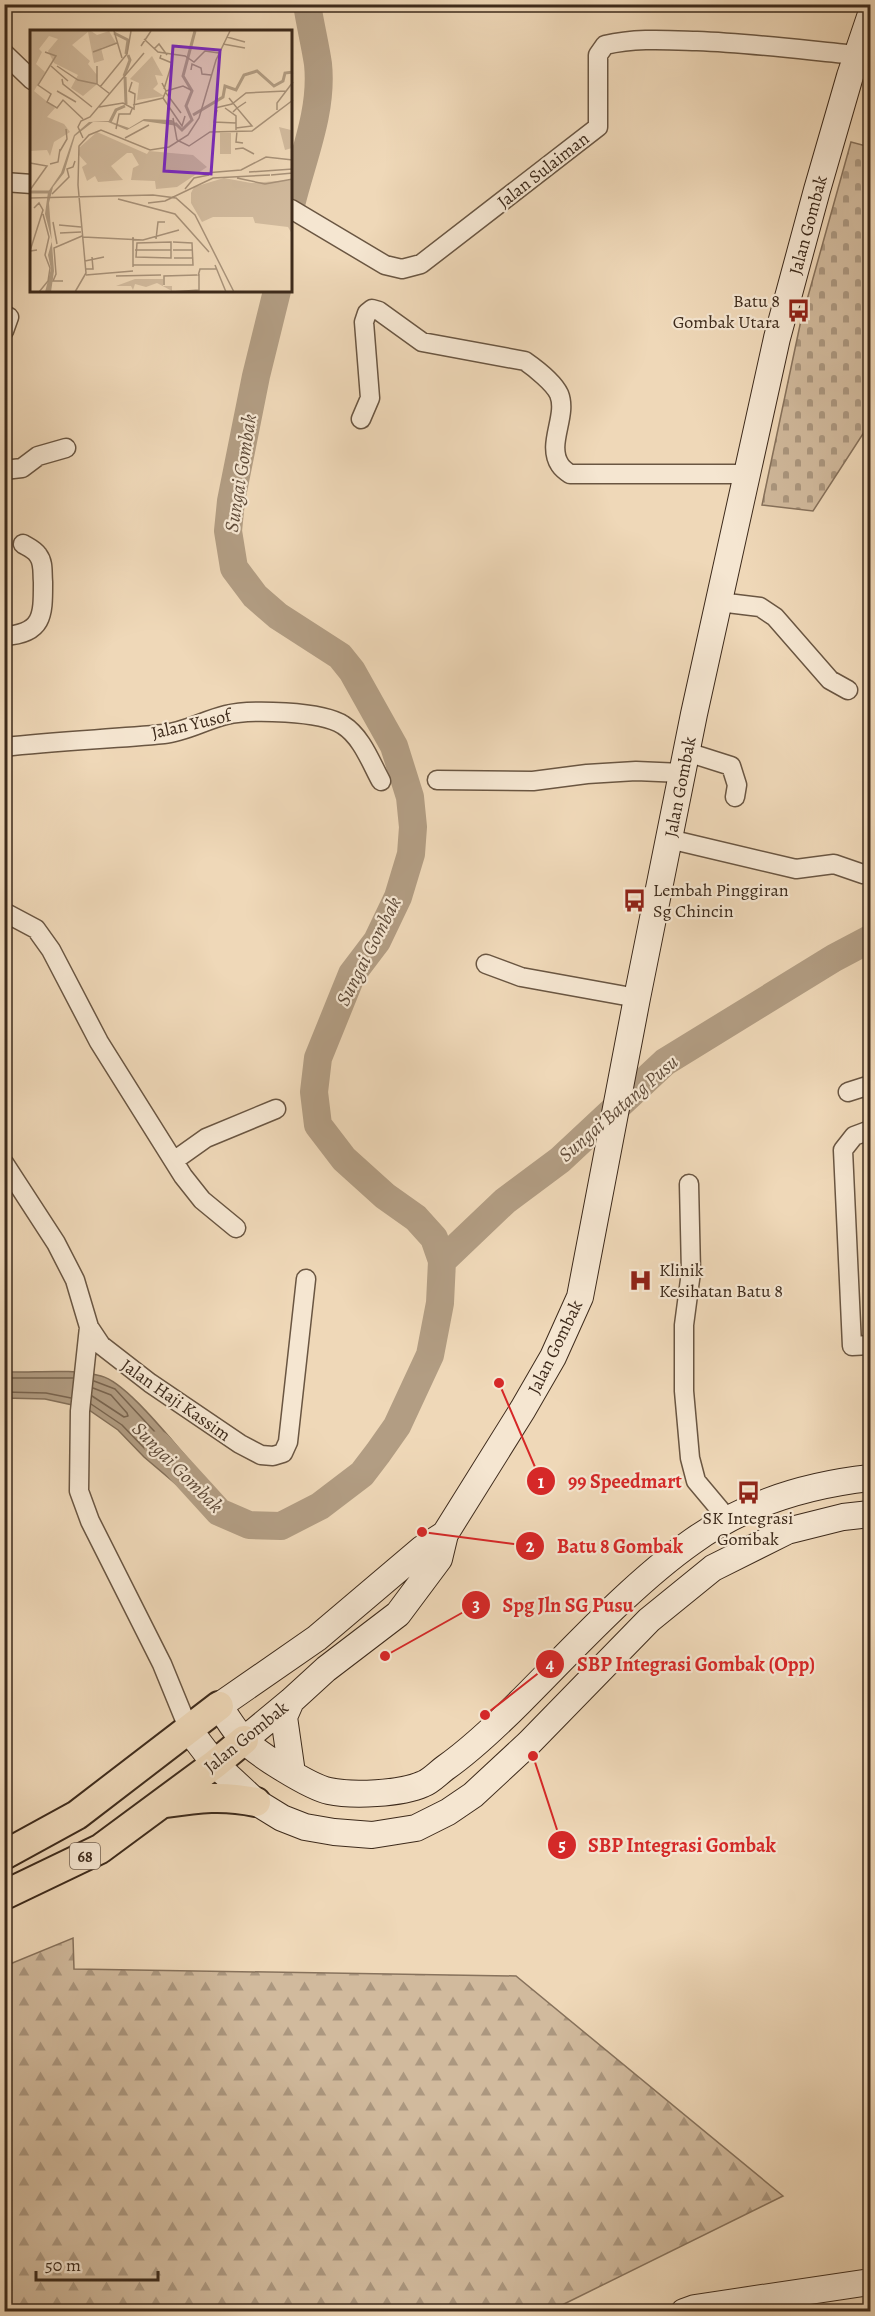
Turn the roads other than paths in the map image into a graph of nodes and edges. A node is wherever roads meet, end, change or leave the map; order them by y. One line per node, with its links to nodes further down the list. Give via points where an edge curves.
1 (870, 17): 3 (main road, Jalan Gombak / 68)
2 (4, 53): 4 (street)
3 (857, 55): 7 (street, Jalan Sulaiman, via 729,42 650,39 605,45 597,55 598,127 421,264 402,269 385,265); 13 (main road, Jalan Gombak / 68, via 777,338)
4 (30, 78)
5 (4, 182): 6 (street)
6 (30, 184)
7 (292, 210)
8 (4, 315): 9 (street, via 9,317)
9 (4, 331)
10 (362, 419): 13 (street, via 370,398 364,322 366,313 372,309 422,342 525,361 536,369 559,394 555,447 559,465 570,474)
11 (66, 448): 12 (street, via 38,456 22,468)
12 (4, 470)
13 (748, 474): 15 (main road, Jalan Gombak / 68)
14 (23, 544): 16 (street, via 37,552 42,563 43,613 34,627 21,635)
15 (719, 602): 17 (street, via 760,607 775,617 830,680); 19 (main road, Jalan Gombak / 68)
16 (4, 636)
17 (848, 690)
18 (4, 747): 21 (street, Jalan Yusof, via 168,734 227,714 318,716 342,724 357,738)
19 (684, 762): 20 (street, via 533,781); 22 (street, via 731,766 737,784); 23 (main road, Jalan Gombak / 68)
20 (437, 780)
21 (381, 781)
22 (735, 797)
23 (669, 839): 24 (street, via 796,869 834,864); 27 (main road, Jalan Gombak / 68)
24 (863, 874)
25 (4, 912): 32 (street, via 36,929 51,950 99,1042)
26 (486, 964): 27 (street, via 521,977)
27 (637, 998): 42 (main road, Jalan Gombak / 68, via 580,1297 553,1357)
28 (870, 1084): 29 (street)
29 (848, 1092)
30 (276, 1109): 32 (street, via 206,1138)
31 (870, 1130): 38 (street, via 854,1136 843,1149 852,1346)
32 (174, 1160): 35 (street, via 202,1200)
33 (4, 1163): 37 (street, Jalan Haji Kassim, via 56,1242 75,1280)
34 (689, 1184): 41 (street, via 691,1272 684,1325 684,1390 690,1458 696,1481)
35 (236, 1228)
36 (306, 1279): 37 (street, Jalan Haji Kassim, via 288,1442 283,1453 273,1456 261,1455 240,1443 150,1383 101,1345)
37 (89, 1327): 45 (street, via 80,1411 79,1491 90,1521 162,1664)
38 (870, 1345)
39 (870, 1478): 41 (main road, via 832,1482 774,1497)
40 (870, 1514): 49 (main road, via 787,1531 713,1568 649,1620 473,1795 416,1828 372,1835 334,1833 282,1818)
41 (727, 1518): 48 (main road, via 691,1542 626,1597 495,1726 423,1784 359,1794 327,1791)
42 (445, 1534): 43 (main road, Jalan Gombak / 68, via 439,1559 398,1614); 44 (main road, Jalan Gombak / 68, via 317,1638)
43 (291, 1701): 46 (main road, Jalan Gombak / 68); 48 (main road, via 284,1717)
44 (219, 1706): 45 (main road, Jalan Gombak / 68); 46 (main road)
45 (189, 1730): 47 (main road); 51 (main road, Jalan Gombak / 68, via 77,1815)
46 (244, 1740): 47 (main road, Jalan Gombak / 68); 48 (main road)
47 (215, 1764): 49 (main road); 50 (main road, Jalan Gombak / 68)
48 (292, 1773)
49 (256, 1802): 50 (main road, via 202,1797)
50 (159, 1805): 52 (main road, Jalan Gombak / 68, via 100,1849)
51 (4, 1855)
52 (4, 1895)
53 (870, 2282): 54 (main road)
54 (684, 2312)

